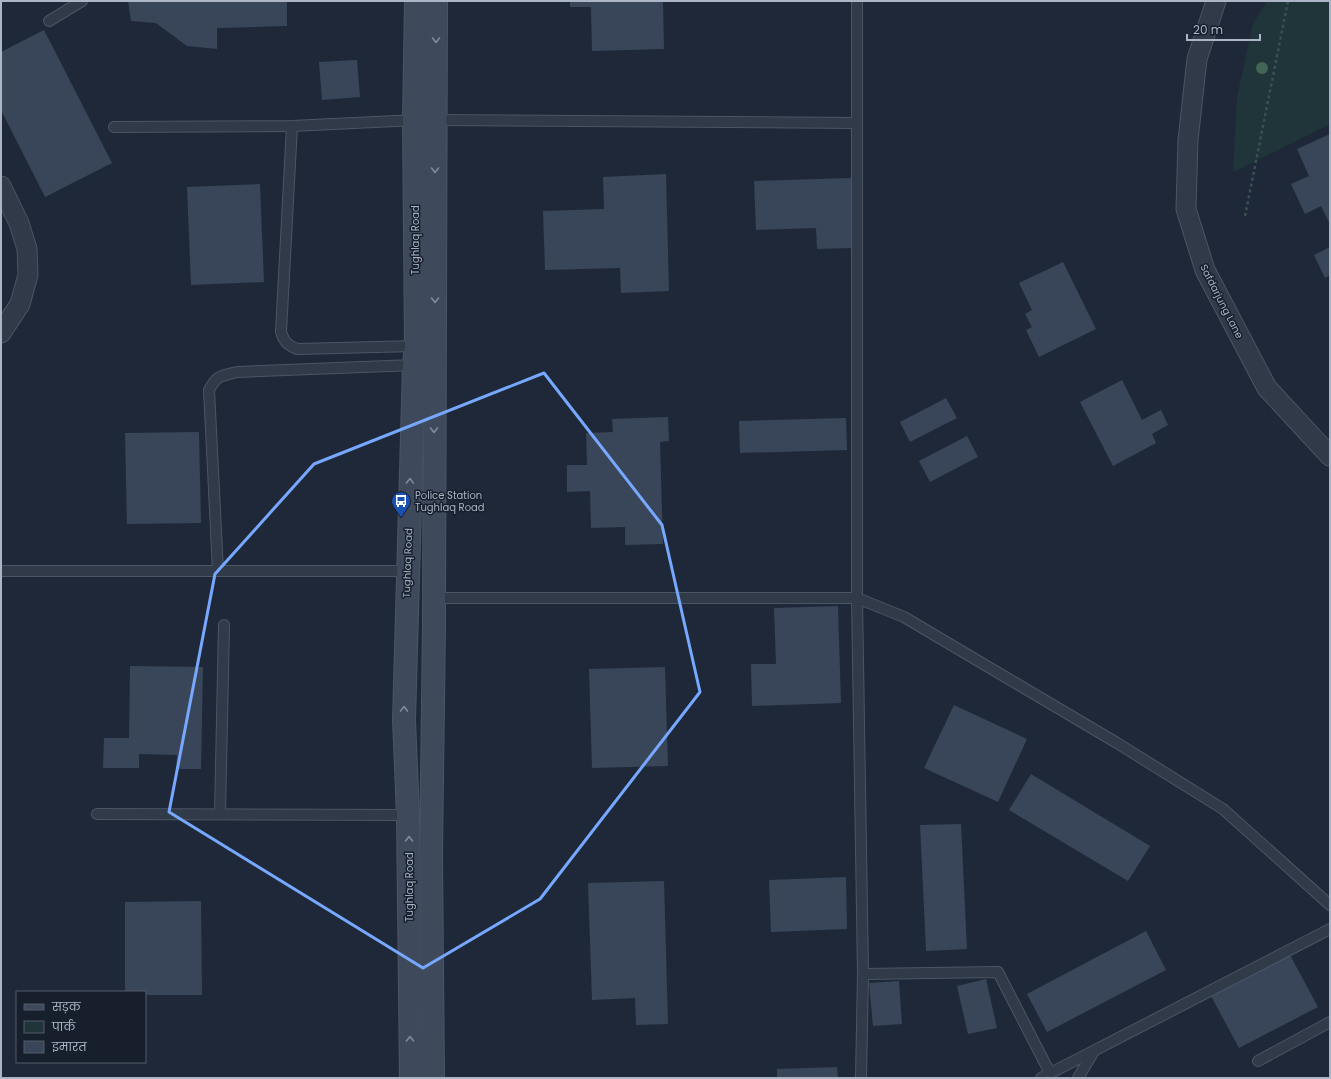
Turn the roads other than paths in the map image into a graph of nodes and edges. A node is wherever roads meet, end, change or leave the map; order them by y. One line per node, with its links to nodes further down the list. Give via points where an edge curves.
1 (82, 1): 6 (lane)
2 (416, 1): 7 (main road, Tughlaq Road)
3 (436, 1): 8 (main road, Tughlaq Road, one-way to 8)
4 (857, 1): 9 (lane)
5 (1216, 1): 15 (street, Safdarjung Lane, via 1197,59 1188,140 1186,209 1205,270 1267,388)
6 (49, 21)
7 (414, 120): 8 (lane); 10 (lane); 14 (main road, Tughlaq Road)
8 (436, 120): 9 (lane); 19 (main road, Tughlaq Road, one-way to 19)
9 (857, 123): 20 (lane)
10 (292, 126): 11 (lane); 14 (lane, via 281,332 283,340 288,346 297,349)
11 (114, 127)
12 (1, 186): 13 (street, via 19,223 27,249 28,275 20,304)
13 (1, 333)
14 (415, 356): 17 (lane, via 237,372 215,380 209,390); 18 (main road, Tughlaq Road, one-way to 14)
15 (1330, 456)
16 (1, 571): 17 (lane)
17 (218, 571): 18 (lane)
18 (407, 571): 24 (main road, Tughlaq Road, one-way to 18, via 404,720)
19 (434, 598): 20 (lane); 33 (main road, Tughlaq Road, via 431,855)
20 (858, 598): 25 (lane, via 904,617 1223,809); 27 (lane)
21 (224, 625): 23 (lane)
22 (97, 814): 23 (lane)
23 (220, 814): 24 (lane)
24 (408, 815): 32 (main road, Tughlaq Road, one-way to 24)
25 (1330, 905)
26 (1330, 929): 29 (lane)
27 (863, 974): 31 (lane, via 998,972); 34 (lane)
28 (1330, 1022): 30 (lane)
29 (1094, 1051): 31 (lane); 35 (lane)
30 (1258, 1061)
31 (1045, 1076)
32 (411, 1078)
33 (433, 1078)
34 (861, 1078)
35 (1078, 1078)

